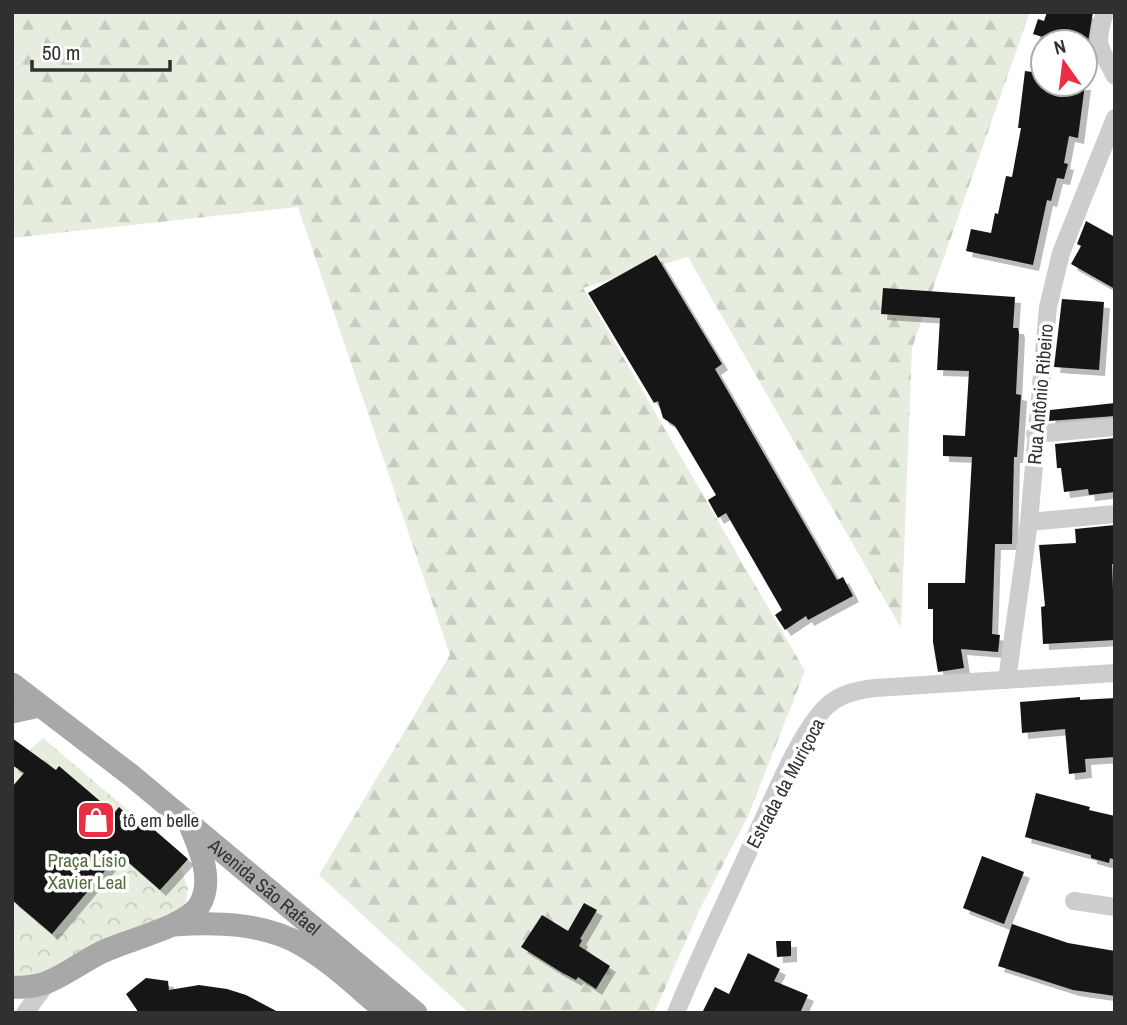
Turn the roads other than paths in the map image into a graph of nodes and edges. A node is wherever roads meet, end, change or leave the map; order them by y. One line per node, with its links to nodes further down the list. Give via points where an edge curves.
1 (1105, 12): 2 (street, via 1099,50)
2 (1115, 76)
3 (1115, 118): 5 (street, Rua Antônio Ribeiro, via 1061,253 1051,290)
4 (1115, 427): 5 (street)
5 (1035, 434): 7 (street, Rua Antônio Ribeiro)
6 (1115, 514): 7 (street)
7 (1029, 523): 9 (street, Rua Antônio Ribeiro)
8 (1115, 673): 9 (street, Estrada da Muriçoca)
9 (1007, 680): 22 (street, Estrada da Muriçoca, via 866,689 826,706 777,790)
10 (12, 684): 11 (main road, Avenida São Rafael)
11 (38, 706): 12 (main road); 13 (main road, Avenida São Rafael)
12 (12, 712)
13 (189, 825): 16 (main road, via 202,853 205,889 191,915); 21 (main road, Avenida São Rafael)
14 (1074, 901): 15 (street)
15 (1115, 906)
16 (174, 925): 17 (main road, via 123,942); 20 (main road, Avenida São Rafael, via 229,925 300,944)
17 (47, 983): 18 (main road); 19 (street)
18 (12, 987)
19 (25, 1013)
20 (388, 1013)
21 (416, 1013)
22 (676, 1013)

